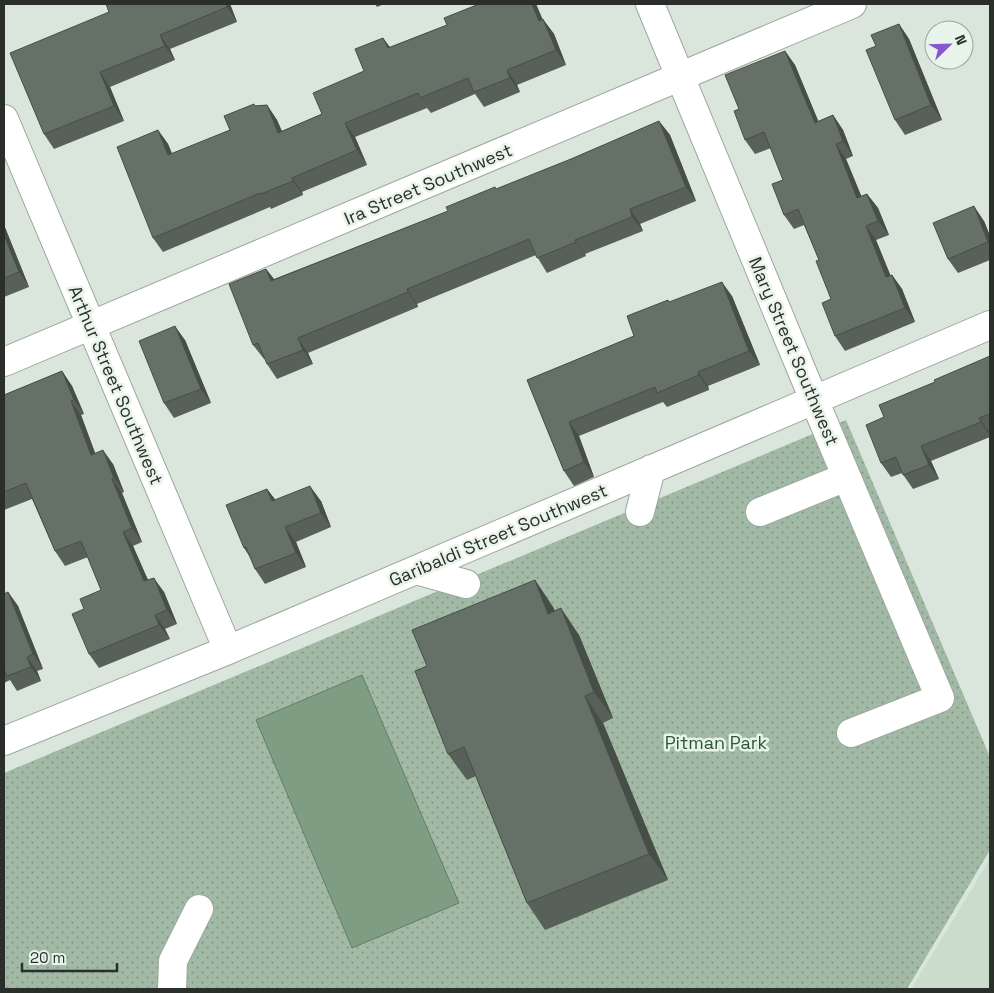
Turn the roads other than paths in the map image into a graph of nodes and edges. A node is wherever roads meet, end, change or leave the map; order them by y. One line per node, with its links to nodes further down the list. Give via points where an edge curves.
1 (650, 4): 3 (street, Mary Street Southwest)
2 (852, 4): 3 (street, Ira Street Southwest)
3 (680, 78): 6 (street, Ira Street Southwest); 8 (street, Mary Street Southwest)
4 (4, 119): 6 (street, Arthur Street Southwest)
5 (990, 325): 8 (street, Garibaldi Street Southwest)
6 (91, 326): 7 (street, Ira Street Southwest); 15 (street, Arthur Street Southwest)
7 (4, 362)
8 (814, 400): 9 (street, Garibaldi Street Southwest); 10 (street, Mary Street Southwest)
9 (651, 469): 11 (street); 13 (street, Garibaldi Street Southwest)
10 (846, 477): 12 (street); 16 (street, Mary Street Southwest, via 940,698)
11 (640, 512)
12 (760, 512)
13 (416, 570): 14 (street); 15 (street, Garibaldi Street Southwest)
14 (466, 584)
15 (228, 650): 17 (street, Garibaldi Street Southwest)
16 (851, 733)
17 (4, 741)
18 (199, 909): 19 (street, via 173,961)
19 (172, 989)

